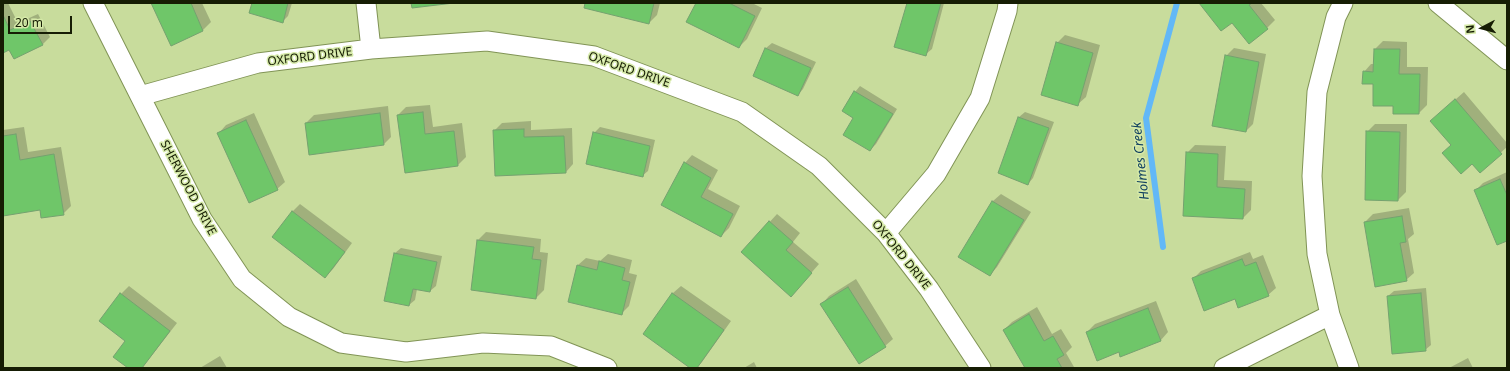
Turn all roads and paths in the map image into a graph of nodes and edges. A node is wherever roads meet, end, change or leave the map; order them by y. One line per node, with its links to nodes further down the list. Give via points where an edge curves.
1 (94, 3): 8 (street, SHERWOOD DRIVE)
2 (366, 3): 6 (street)
3 (1008, 3): 9 (street, via 980,98 936,174)
4 (1343, 3): 10 (street, via 1336,17 1317,92 1312,176 1318,254)
5 (1438, 3): 7 (street)
6 (371, 49): 8 (street, OXFORD DRIVE, via 258,63); 9 (street, OXFORD DRIVE, via 486,41 594,56 742,112 819,166)
7 (1507, 60)
8 (140, 96): 11 (street, SHERWOOD DRIVE, via 202,219 242,279 289,317 341,343 406,352 484,343 550,346)
9 (886, 233): 12 (street, OXFORD DRIVE, via 929,289)
10 (1330, 315): 13 (street); 14 (street)
11 (607, 368)
12 (981, 368)
13 (1224, 368)
14 (1349, 368)

